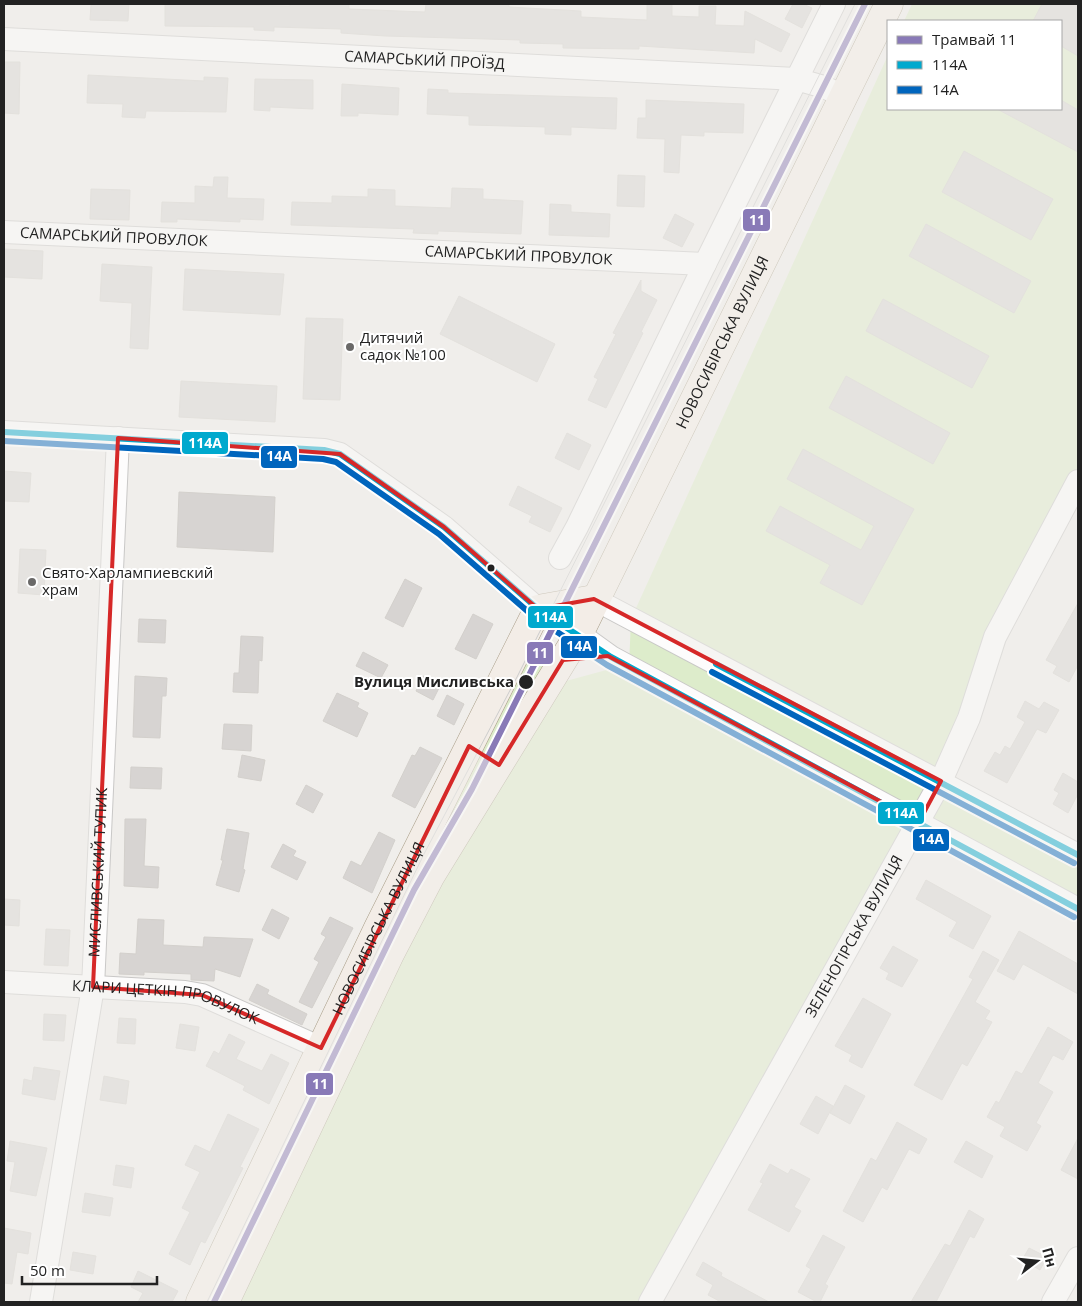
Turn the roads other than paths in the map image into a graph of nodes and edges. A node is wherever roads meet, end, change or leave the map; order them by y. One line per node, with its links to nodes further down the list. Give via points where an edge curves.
1 (834, 4): 4 (street)
2 (889, 4): 5 (main road, НОВОСИБІРСЬКА ВУЛИЦЯ)
3 (4, 39): 4 (street, САМАРСЬКИЙ ПРОЇЗД)
4 (796, 79): 5 (street, САМАРСЬКИЙ ПРОЇЗД); 7 (street)
5 (843, 96): 12 (main road, НОВОСИБІРСЬКА ВУЛИЦЯ)
6 (4, 232): 7 (street, САМАРСЬКИЙ ПРОВУЛОК)
7 (705, 264): 11 (street)
8 (4, 432): 9 (street)
9 (118, 438): 13 (street, via 324,450 340,454 444,527); 24 (street, МИСЛИВСЬКИЙ ТУПИК)
10 (1078, 481): 19 (street, ЗЕЛЕНОГІРСЬКА ВУЛИЦЯ, via 996,637 969,718)
11 (560, 558)
12 (594, 599): 13 (main road); 14 (main road, НОВОСИБІРСЬКА ВУЛИЦЯ); 19 (street)
13 (538, 609): 14 (street); 17 (main road, НОВОСИБІРСЬКА ВУЛИЦЯ)
14 (579, 634): 15 (street); 16 (main road, НОВОСИБІРСЬКА ВУЛИЦЯ)
15 (608, 656): 16 (street); 20 (street)
16 (563, 660): 18 (main road, НОВОСИБІРСЬКА ВУЛИЦЯ)
17 (469, 746): 18 (main road); 25 (main road, НОВОСИБІРСЬКА ВУЛИЦЯ)
18 (499, 765): 30 (main road, НОВОСИБІРСЬКА ВУЛИЦЯ, via 430,877 390,954)
19 (941, 781): 20 (street, ЗЕЛЕНОГІРСЬКА ВУЛИЦЯ); 21 (street)
20 (918, 822): 22 (street); 31 (street, ЗЕЛЕНОГІРСЬКА ВУЛИЦЯ)
21 (1078, 855)
22 (1078, 909)
23 (4, 982): 24 (street, КЛАРИ ЦЕТКІН ПРОВУЛОК)
24 (93, 987): 25 (street, КЛАРИ ЦЕТКІН ПРОВУЛОК, via 202,995); 28 (street, МИСЛИВСЬКИЙ ТУПИК)
25 (321, 1048): 29 (main road, НОВОСИБІРСЬКА ВУЛИЦЯ)
26 (1078, 1258): 27 (street)
27 (1064, 1295)
28 (41, 1302)
29 (200, 1302)
30 (225, 1302)
31 (650, 1302)

